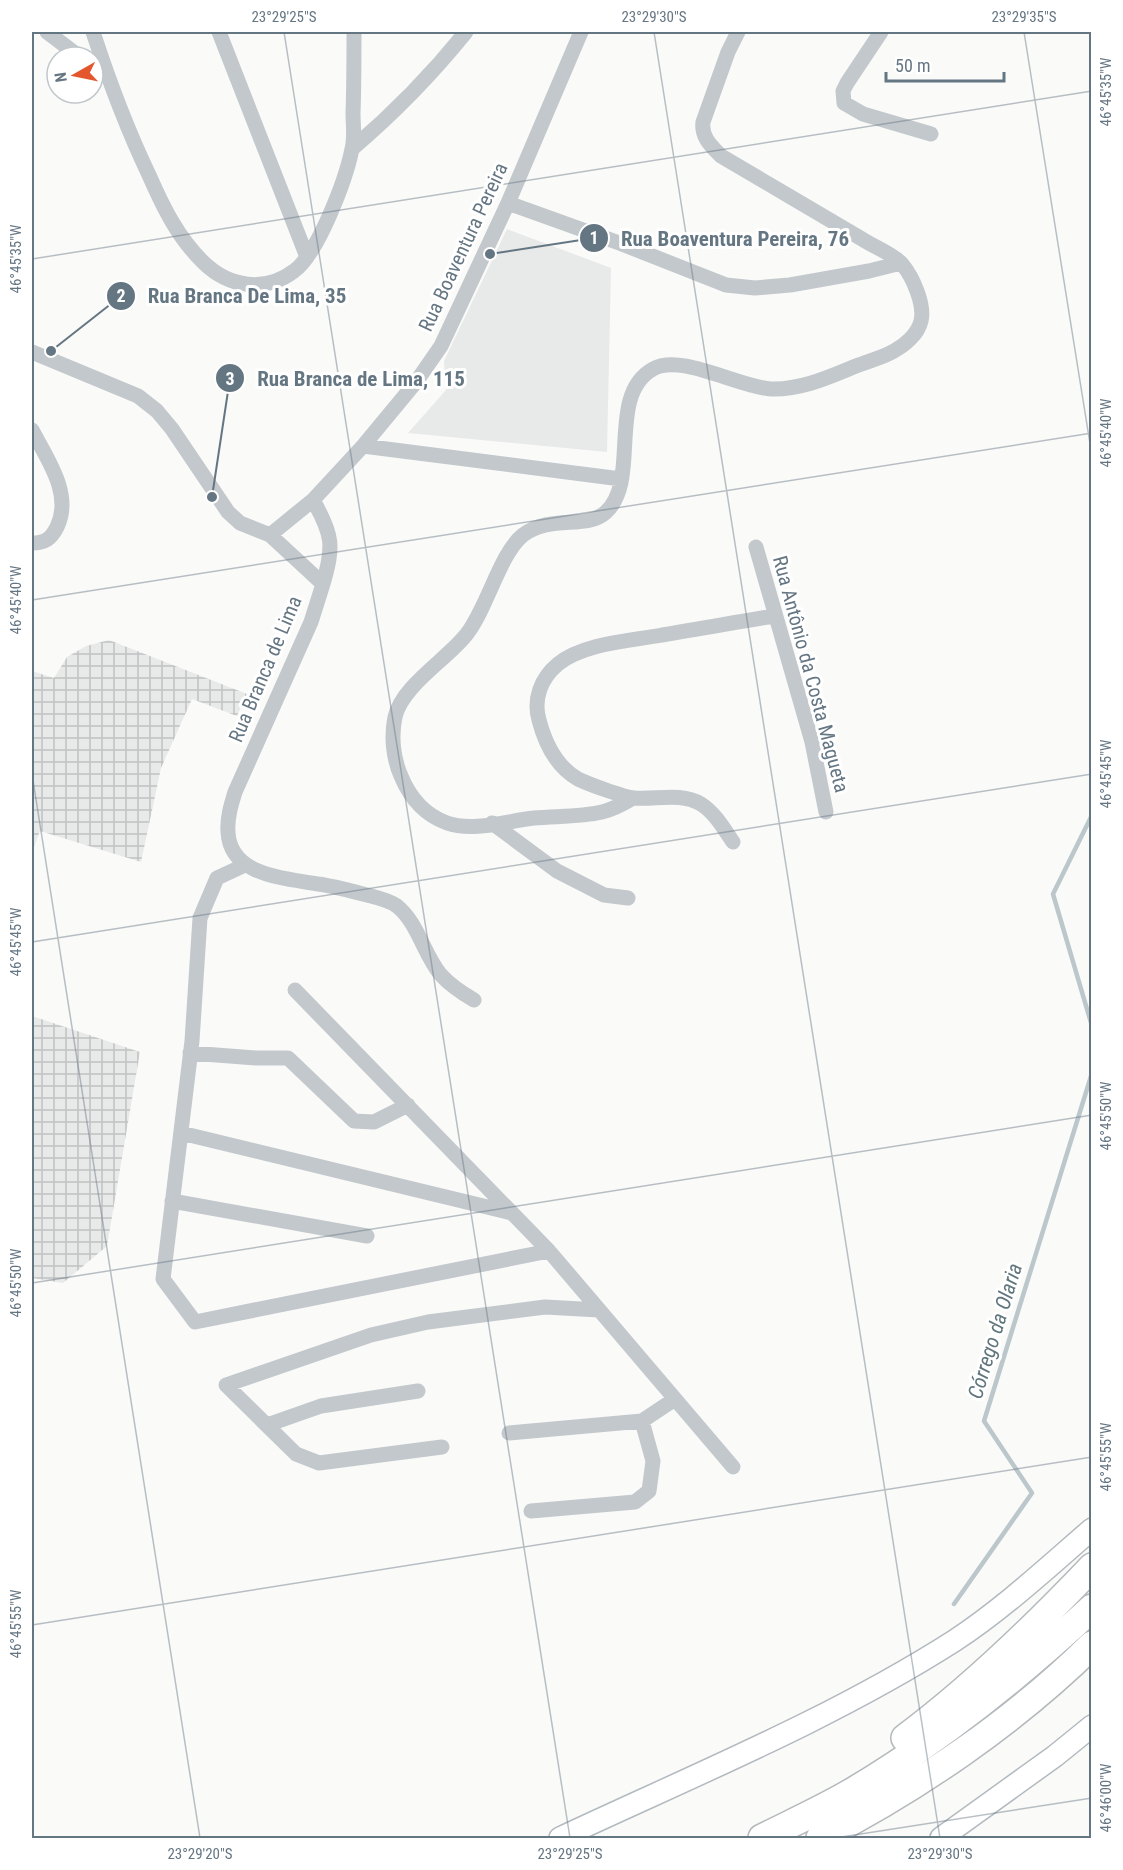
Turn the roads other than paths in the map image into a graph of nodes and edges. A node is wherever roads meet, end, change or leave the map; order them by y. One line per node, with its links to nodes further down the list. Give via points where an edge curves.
1 (47, 32): 9 (street)
2 (93, 32): 11 (street)
3 (219, 32): 15 (street)
4 (354, 32): 13 (street)
5 (466, 32): 13 (street, via 386,120)
6 (581, 32): 14 (street, Rua Boaventura Pereira)
7 (738, 32): 16 (street, via 703,122 709,145 721,156)
8 (881, 32): 12 (street, via 847,83 844,103 863,114)
9 (64, 45)
10 (105, 76): 11 (street)
11 (108, 78): 15 (street, via 167,215 205,264 224,279 250,286 269,283 295,271)
12 (931, 134)
13 (353, 148): 15 (street, via 334,203)
14 (508, 203): 16 (street, via 726,285 790,285); 19 (street, Rua Boaventura Pereira, via 441,346)
15 (307, 257)
16 (901, 263): 20 (street, via 921,302 921,321 904,344 892,352 789,389 753,386 675,363 643,375 629,400)
17 (32, 352): 22 (street, Rua Branca de Lima, via 138,396 172,429 228,512 240,523)
18 (32, 430): 23 (street, via 51,466 63,507 52,535 43,543)
19 (363, 446): 20 (street); 21 (street, Rua Boaventura Pereira)
20 (621, 478): 29 (street, via 613,505 603,515 594,520 546,524 514,543 466,635 403,699 395,716 393,757 418,805 433,817 457,826)
21 (313, 500): 22 (street, Rua Boaventura Pereira); 25 (street, via 330,538 330,559)
22 (270, 535): 25 (street, Rua Branca de Lima)
23 (32, 543)
24 (756, 547): 26 (street, Rua Antônio da Costa Magueta)
25 (323, 584): 31 (street, Rua Branca de Lima, via 311,622 252,750 228,817 230,844)
26 (774, 616): 27 (street, via 600,646 559,663 545,677 536,706 539,722 560,766 579,779); 28 (street, Rua Antônio da Costa Magueta, via 812,742)
27 (633, 798): 29 (street, via 601,812); 30 (street, via 682,798 701,804)
28 (826, 812)
29 (492, 823): 32 (street, via 557,871 604,895)
30 (733, 842)
31 (245, 865): 34 (street, via 269,875 332,887 398,907 441,974); 35 (street, via 217,878 200,918)
32 (628, 898)
33 (295, 990): 36 (street)
34 (474, 1000)
35 (190, 1053): 36 (street, via 288,1058 354,1121 374,1122); 37 (street)
36 (408, 1105): 39 (street)
37 (181, 1133): 38 (street); 39 (street)
38 (172, 1201): 40 (street); 41 (street, via 163,1279 195,1323)
39 (512, 1214): 41 (street)
40 (367, 1236)
41 (549, 1251): 42 (street)
42 (599, 1310): 44 (street); 46 (street, via 545,1307 428,1322 371,1335 226,1385)
43 (418, 1391): 46 (street, via 321,1406)
44 (675, 1399): 45 (street); 49 (street)
45 (642, 1421): 47 (street); 50 (street, via 653,1461 649,1491 635,1502)
46 (267, 1425): 48 (street, via 296,1454 319,1463)
47 (509, 1433)
48 (442, 1447)
49 (733, 1467)
50 (531, 1511)
51 (1092, 1529): 57 (main road, via 999,1607 955,1640 907,1668 780,1736)
52 (1092, 1567): 56 (highway, via 978,1677 880,1758)
53 (1092, 1608): 56 (highway, via 952,1726)
54 (1092, 1645): 59 (highway, via 1006,1719 930,1775)
55 (1092, 1726): 60 (main road)
56 (851, 1792): 58 (highway)
57 (560, 1839)
58 (762, 1839)
59 (820, 1839)
60 (941, 1839)

